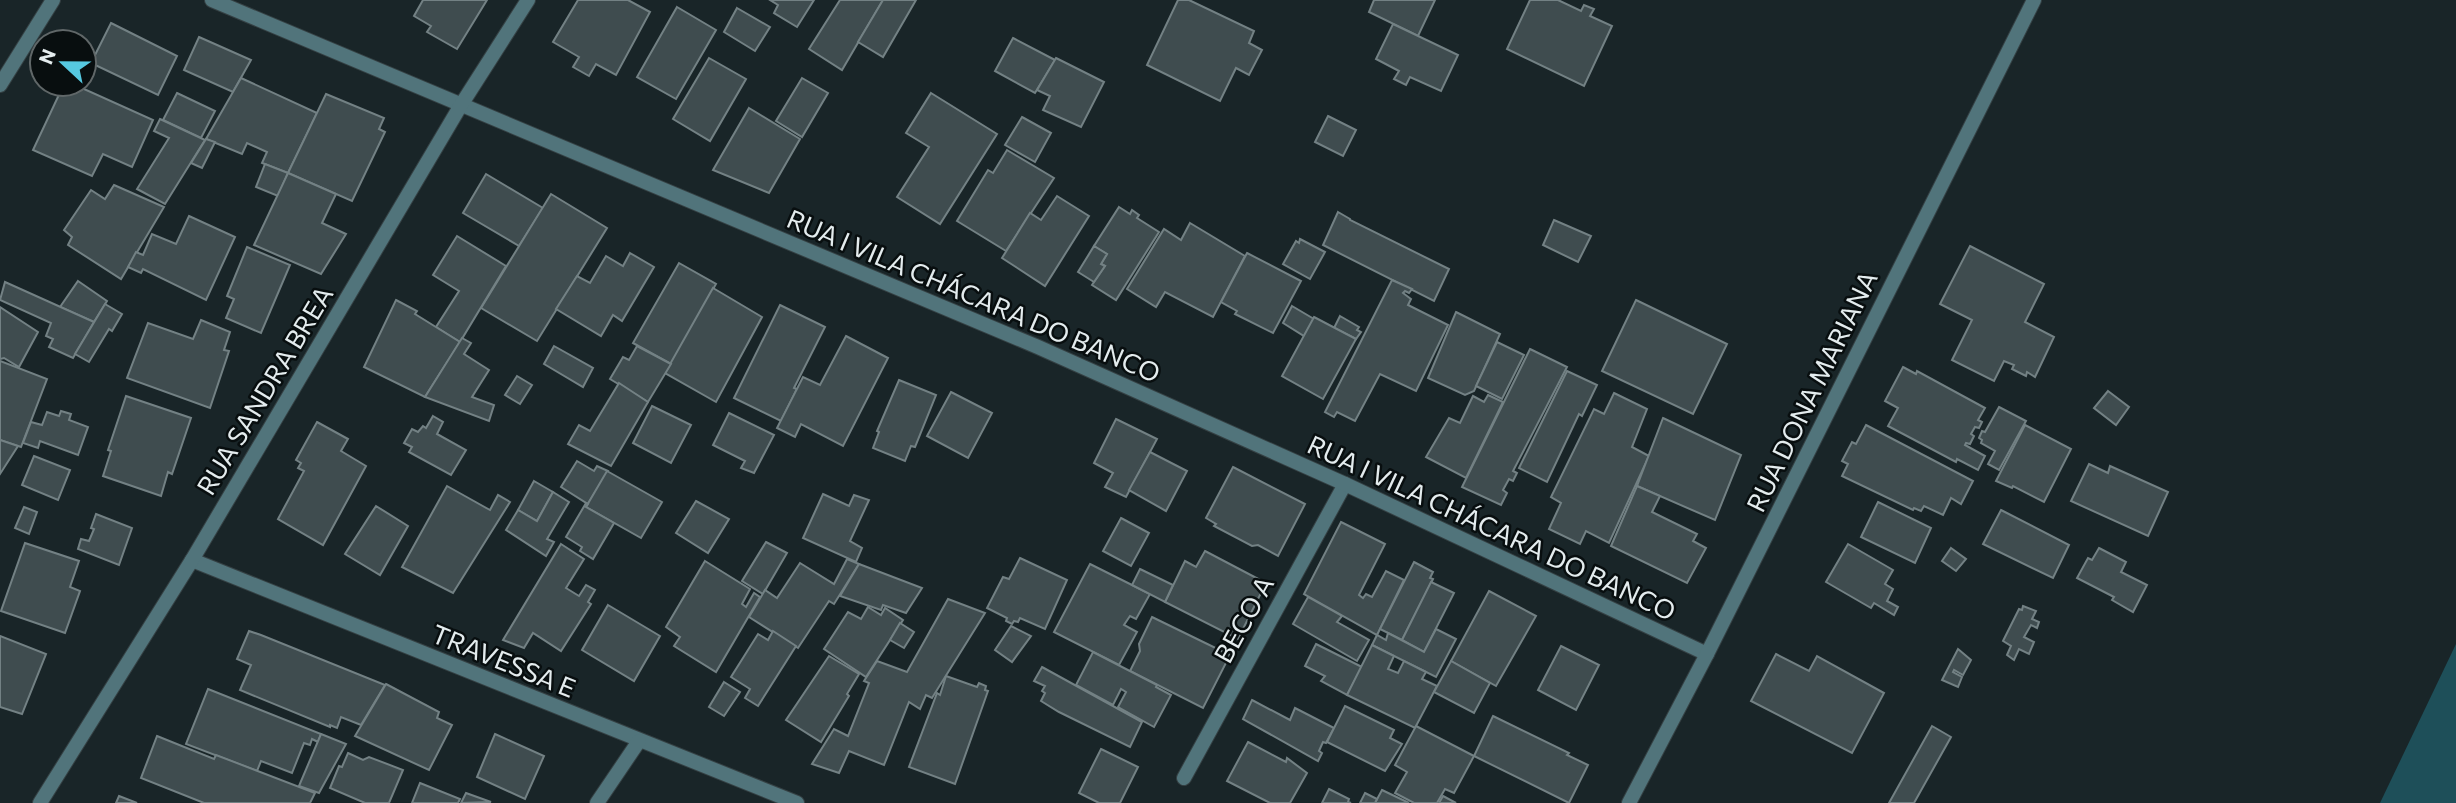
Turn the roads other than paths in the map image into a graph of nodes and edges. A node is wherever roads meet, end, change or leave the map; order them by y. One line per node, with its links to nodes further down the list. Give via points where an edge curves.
1 (53, 0): 5 (street)
2 (212, 0): 6 (street, RUA I VILA CHÁCARA DO BANCO)
3 (528, 0): 6 (street, RUA SANDRA BREA)
4 (2034, 0): 9 (street, RUA DONA MARIANA)
5 (0, 85)
6 (461, 105): 7 (street, RUA I VILA CHÁCARA DO BANCO, via 1038,347); 8 (street, RUA SANDRA BREA)
7 (1345, 484): 9 (street, RUA I VILA CHÁCARA DO BANCO); 11 (street, BECO A)
8 (192, 560): 10 (street, TRAVESSA E); 12 (street, RUA SANDRA BREA)
9 (1707, 654): 15 (street, RUA DONA MARIANA)
10 (639, 741): 13 (street); 14 (street, TRAVESSA E)
11 (1184, 778)
12 (40, 803)
13 (597, 803)
14 (797, 803)
15 (1629, 803)

